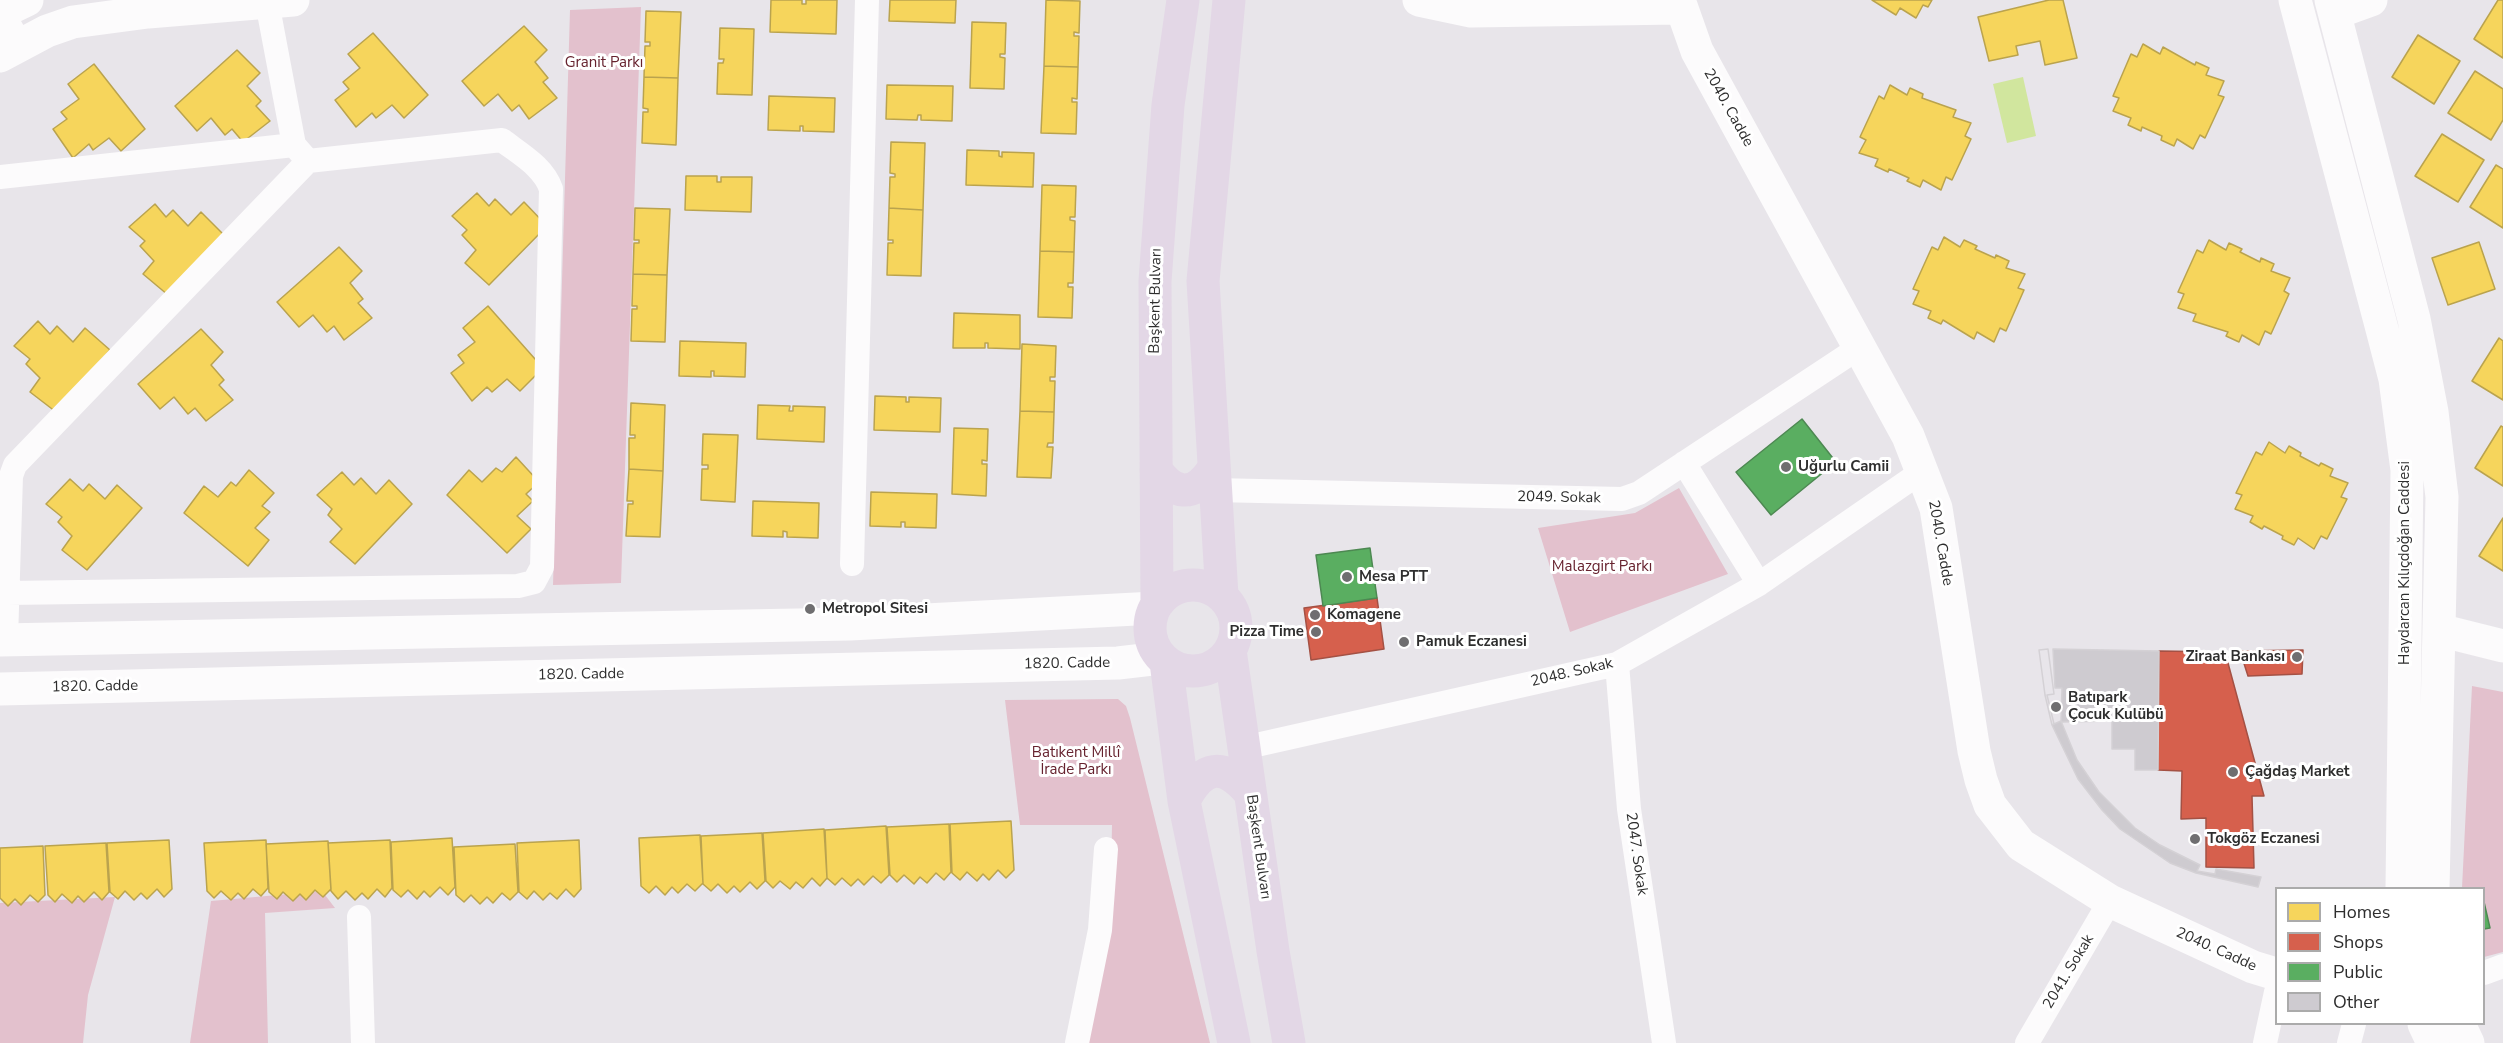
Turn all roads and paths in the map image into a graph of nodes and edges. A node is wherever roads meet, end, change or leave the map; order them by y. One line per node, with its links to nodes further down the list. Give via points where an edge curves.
1 (27, 0): 11 (main road)
2 (867, 0): 20 (street)
3 (1183, 0): 17 (main road, Başkent Bulvarı, via 1168,105 1155,281)
4 (1229, 0): 19 (main road, via 1203,281)
5 (1419, 0): 9 (main road, via 1471,10)
6 (2295, 0): 38 (main road, Haydarcan Kılıçdoğan Caddesi, via 2387,349 2403,432 2408,510)
7 (2371, 0): 10 (main road)
8 (280, 1): 12 (main road, via 92,19 47,31); 13 (street)
9 (1679, 4): 15 (main road, 2040. Cadde, via 1697,51)
10 (2333, 6): 26 (main road, via 2414,319 2432,412 2442,497)
11 (0, 15): 12 (main road)
12 (8, 51)
13 (301, 153): 14 (street); 22 (street, via 15,465 11,476); 22 (street, via 502,140 548,179 551,189 542,567 534,582 518,586)
14 (0, 177)
15 (1860, 347): 16 (street, 2049. Sokak); 18 (main road, 2040. Cadde)
16 (1684, 463): 19 (street, 2049. Sokak, via 1639,493 1622,499); 21 (street)
17 (1156, 470): 19 (main road, via 1173,488 1184,491); 24 (main road, Başkent Bulvarı)
18 (1924, 470): 21 (street, 2048. Sokak); 40 (main road, 2040. Cadde, via 1936,508 1974,751 1990,805 2021,845)
19 (1213, 481): 23 (main road)
20 (852, 564)
21 (1759, 584): 32 (street, 2048. Sokak)
22 (7, 593): 27 (street)
23 (1222, 596): 24 (main road, via 1209,588 1180,586); 29 (main road, via 1236,621)
24 (1156, 606): 25 (main road); 30 (main road, via 1150,632 1153,646)
25 (1047, 614): 27 (main road, via 850,624); 31 (main road, via 1070,623 1076,637 1073,650)
26 (2439, 630): 28 (main road); 39 (main road)
27 (3, 640)
28 (2503, 646)
29 (1230, 650): 30 (main road, via 1210,668 1198,671 1184,670); 34 (main road, Başkent Bulvarı)
30 (1164, 660): 31 (main road, 1820. Cadde); 36 (main road)
31 (1055, 664): 33 (main road, 1820. Cadde)
32 (1617, 664): 34 (street, 2048. Sokak); 53 (street, 2047. Sokak, via 1629,808)
33 (0, 689)
34 (1243, 748): 35 (main road, Başkent Bulvarı)
35 (1250, 793): 36 (main road, via 1229,773 1216,771 1193,783); 52 (main road, Başkent Bulvarı)
36 (1184, 801): 51 (main road)
37 (1106, 849): 50 (street, via 1101,930)
38 (2402, 887)
39 (2433, 887)
40 (2110, 901): 44 (main road, 2040. Cadde, via 2253,968); 54 (street, 2041. Sokak)
41 (359, 917): 49 (street)
42 (2503, 966): 43 (street)
43 (2485, 973)
44 (2275, 974)
45 (2275, 1000): 55 (street)
46 (2354, 1025): 56 (street)
47 (2425, 1025): 57 (main road)
48 (2460, 1025): 58 (main road)
49 (363, 1043)
50 (1077, 1043)
51 (1234, 1043)
52 (1289, 1043)
53 (1664, 1043)
54 (2027, 1043)
55 (2265, 1043)
56 (2349, 1043)
57 (2433, 1043)
58 (2468, 1043)

